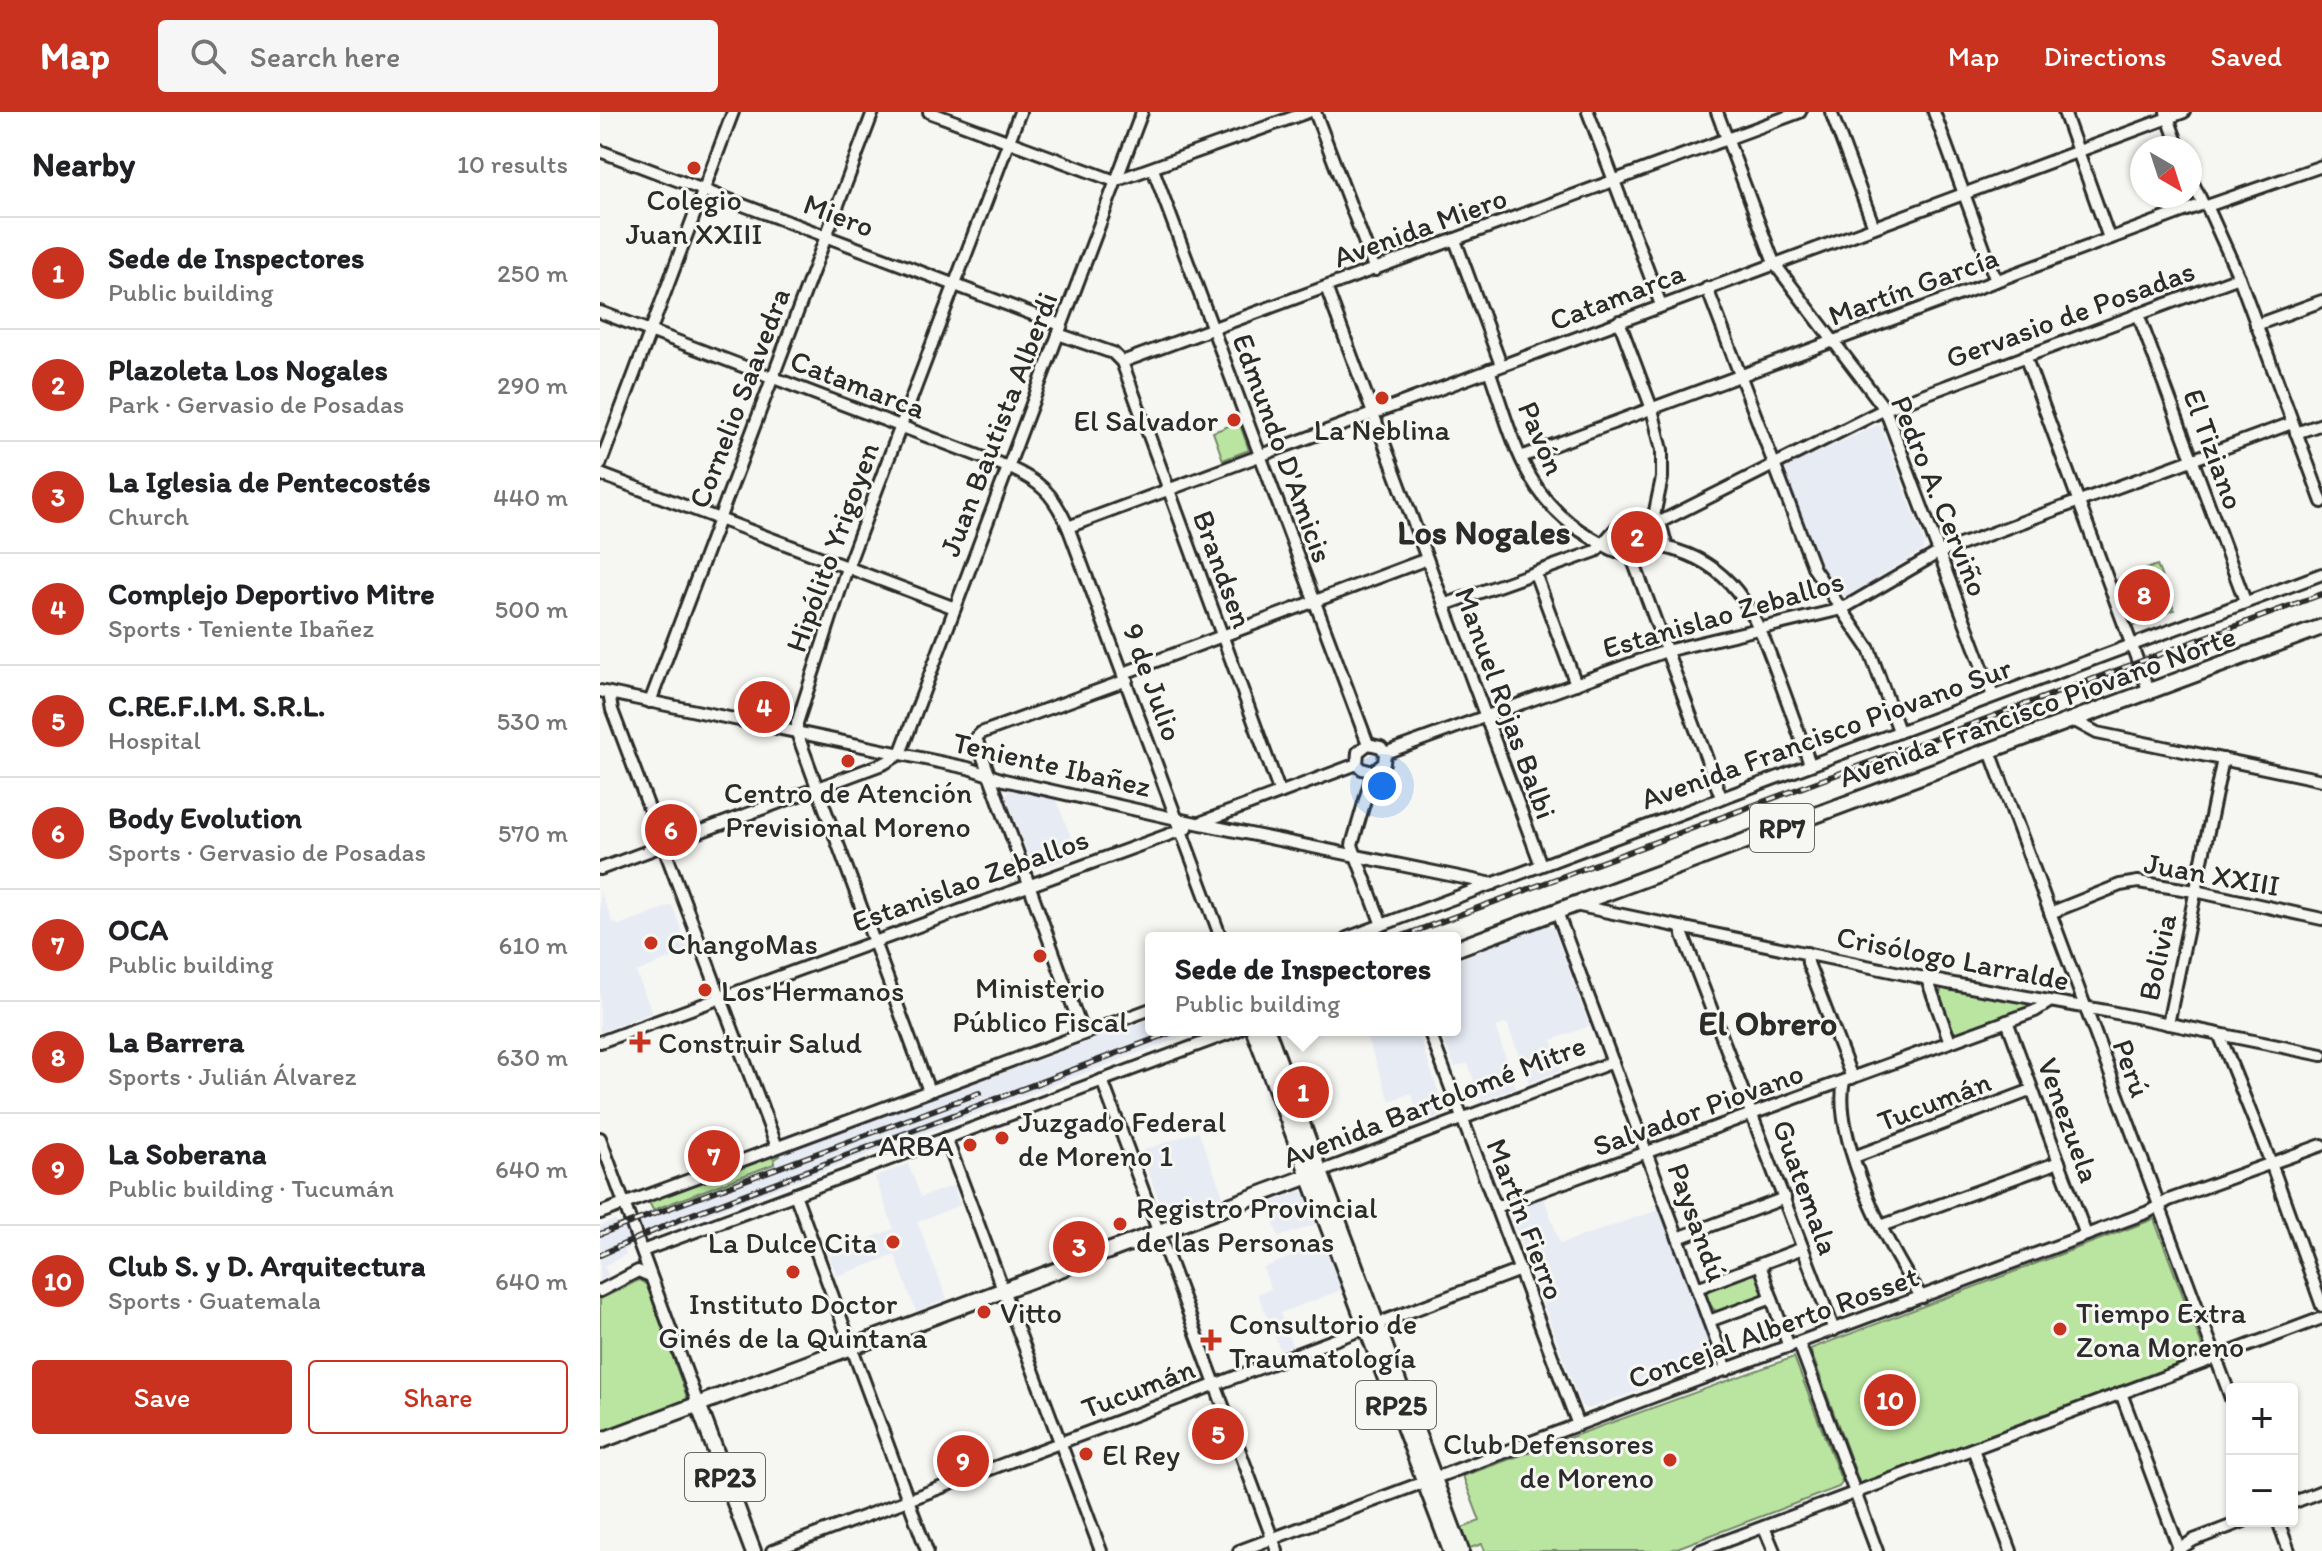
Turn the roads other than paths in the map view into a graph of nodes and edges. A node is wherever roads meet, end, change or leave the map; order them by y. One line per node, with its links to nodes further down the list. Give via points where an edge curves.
1 (733, 112): 25 (street)
2 (873, 112): 30 (street, Cornelio Saavedra)
3 (929, 112): 18 (street)
4 (1020, 112): 18 (street, Hipólito Yrigoyen)
5 (1142, 112): 23 (street, Juan Bautista Alberdi)
6 (1308, 112): 22 (street)
7 (1315, 112): 34 (street)
8 (1588, 112): 24 (street)
9 (1717, 112): 17 (street, Pedro A. Cerviño)
10 (1800, 112): 17 (street, Avenida Miero)
11 (1831, 112): 29 (street)
12 (1934, 112): 26 (street)
13 (2064, 112): 20 (street)
14 (2184, 112): 15 (street, Catamarca)
15 (2167, 115): 16 (street); 20 (street, Catamarca)
16 (2175, 136)
17 (1728, 140): 24 (street, Avenida Miero); 33 (street, Pedro A. Cerviño)
18 (1009, 142): 23 (street); 37 (street, Hipólito Yrigoyen)
19 (600, 151): 25 (street, Miero)
20 (2078, 151): 26 (street, Catamarca); 31 (street)
21 (2322, 166): 28 (street, Martín García)
22 (1153, 169): 23 (street); 46 (street, Edmundo D'Amicis)
23 (1115, 181): 47 (street, Juan Bautista Alberdi)
24 (1613, 181): 32 (street, Avenida Miero); 41 (street)
25 (703, 189): 30 (street, Miero); 48 (street)
26 (1964, 193): 29 (street, Catamarca); 36 (street)
27 (2202, 199): 28 (street)
28 (2205, 205): 31 (street, Martín García); 35 (street)
29 (1874, 227): 33 (street, Catamarca)
30 (826, 235): 37 (street, Miero); 55 (street, Cornelio Saavedra)
31 (2109, 238): 36 (street, Martín García)
32 (1455, 240): 34 (street, Avenida Miero); 52 (street, Pavón)
33 (1774, 263): 39 (street, Catamarca); 49 (street, Pedro A. Cerviño)
34 (1375, 270): 38 (street, Avenida Miero)
35 (2239, 277): 43 (street, Gervasio de Posadas); 45 (street)
36 (1996, 281): 49 (street, Martín García)
37 (955, 284): 47 (street, Miero); 60 (street, Hipólito Yrigoyen)
38 (1326, 287): 46 (street, Avenida Miero); 58 (street, Manuel Rojas Balbi)
39 (1707, 288): 41 (street, Catamarca); 54 (street)
40 (2322, 301): 45 (street)
41 (1661, 305): 44 (street, Catamarca)
42 (600, 312): 48 (street, Catamarca)
43 (2138, 314): 50 (street, Gervasio de Posadas); 64 (street, El Tiziano)
44 (1619, 321): 52 (street, Catamarca); 56 (street)
45 (2256, 325): 61 (street)
46 (1214, 328): 51 (street, Avenida Miero); 62 (street, Edmundo D'Amicis)
47 (1060, 330): 51 (street); 67 (street, Juan Bautista Alberdi)
48 (650, 331): 55 (street, Catamarca); 66 (street)
49 (1834, 341): 54 (street, Martín García); 57 (street, Pedro A. Cerviño)
50 (2025, 356): 57 (street, Gervasio de Posadas); 70 (street)
51 (1122, 362): 69 (street, Brandsen)
52 (1501, 365): 53 (street, Catamarca)
53 (1489, 370): 58 (street, Catamarca); 63 (street, Pavón)
54 (1740, 376): 56 (street, Martín García); 65 (street)
55 (773, 377): 60 (street, Catamarca); 72 (street, Cornelio Saavedra)
56 (1652, 409): 63 (street, Martín García); 73 (street, via 1663,463)
57 (1885, 409): 65 (street, Gervasio de Posadas); 77 (street, Pedro A. Cerviño)
58 (1373, 413): 62 (street, Catamarca); 79 (street, Manuel Rojas Balbi)
59 (2322, 424): 61 (street, Estanislao Zeballos)
60 (901, 427): 67 (street, Catamarca); 80 (street, Hipólito Yrigoyen)
61 (2294, 428): 64 (street, Estanislao Zeballos); 71 (street)
62 (1260, 455): 69 (street, Catamarca); 83 (street, Edmundo D'Amicis)
63 (1521, 457): 75 (street, Pavón, via 1544,501)
64 (2192, 459): 70 (street, Estanislao Zeballos); 84 (street, El Tiziano)
65 (1773, 464): 73 (street, Gervasio de Posadas); 87 (street, via 1814,569)
66 (600, 465)
67 (1008, 467): 74 (street, 9 de Julio, via 1045,488); 86 (street, Juan Bautista Alberdi)
68 (600, 474): 72 (street)
69 (1168, 489): 74 (street, Catamarca); 90 (street, Brandsen)
70 (2079, 501): 77 (street, Estanislao Zeballos); 91 (street)
71 (2322, 502)
72 (719, 519): 80 (street); 98 (street, Cornelio Saavedra)
73 (1657, 519): 75 (street, Gervasio de Posadas, via 1619,525); 76 (street)
74 (1068, 527): 93 (street, 9 de Julio)
75 (1604, 545): 78 (street, Pavón); 81 (street, Gervasio de Posadas)
76 (1667, 548): 78 (street, via 1641,548); 89 (street, via 1690,555 1724,577)
77 (1938, 553): 87 (street, Estanislao Zeballos); 97 (street, Pedro A. Cerviño)
78 (1631, 555): 92 (street)
79 (1427, 559): 83 (street); 85 (street, Manuel Rojas Balbi)
80 (847, 568): 86 (street); 102 (street, Hipólito Yrigoyen)
81 (1535, 573): 85 (street, Gervasio de Posadas); 94 (street)
82 (2322, 574): 84 (street, Avenida Francisco Piovano Sur)
83 (1314, 601): 90 (street); 103 (street, Edmundo D'Amicis)
84 (2245, 601): 91 (street, Avenida Francisco Piovano Sur)
85 (1444, 605): 99 (street, Manuel Rojas Balbi)
86 (955, 608): 106 (street, Juan Bautista Alberdi)
87 (1842, 609): 89 (street, Estanislao Zeballos); 101 (street, via 1869,649)
88 (2322, 627): 96 (main road, Avenida Francisco Piovano Norte / RP7)
89 (1761, 629): 92 (street, Estanislao Zeballos); 109 (street)
90 (1222, 636): 93 (street); 114 (street, Brandsen)
91 (2131, 645): 96 (street); 97 (street, Avenida Francisco Piovano Sur)
92 (1666, 651): 94 (street, Estanislao Zeballos); 115 (street)
93 (1126, 676): 111 (street, via 981,733 976,738); 117 (street, 9 de Julio)
94 (1576, 684): 99 (street, Estanislao Zeballos)
95 (605, 692): 98 (street, Teniente Ibañez); 118 (street)
96 (2149, 692): 100 (main road, Avenida Francisco Piovano Norte / RP7)
97 (1993, 696): 101 (street, Avenida Francisco Piovano Sur)
98 (650, 702): 102 (street, Teniente Ibañez)
99 (1485, 717): 105 (street, Estanislao Zeballos); 120 (street, Manuel Rojas Balbi)
100 (2073, 720): 104 (main road, Avenida Francisco Piovano Norte / RP7); 107 (street, via 2097,733)
101 (1899, 731): 109 (street, Avenida Francisco Piovano Sur)
102 (797, 733): 106 (street, Teniente Ibañez); 113 (street)
103 (1368, 744): 105 (street); 108 (street, via 1358,752)
104 (1990, 751): 125 (main road, Avenida Francisco Piovano Norte / RP7); 127 (street, Perú)
105 (1385, 753): 110 (street, via 1384,763)
106 (900, 754): 111 (street, Teniente Ibañez); 113 (street)
107 (2223, 759): 112 (street); 124 (street, Bolivia)
108 (1357, 764): 110 (street); 114 (street, Estanislao Zeballos)
109 (1810, 764): 115 (street, Avenida Francisco Piovano Sur)
110 (1373, 772): 119 (street, via 1352,839)
111 (987, 774): 117 (street, Teniente Ibañez); 123 (street)
112 (2322, 780)
113 (817, 788): 118 (street); 133 (street)
114 (1280, 793): 116 (street, Estanislao Zeballos)
115 (1721, 797): 120 (street, Avenida Francisco Piovano Sur)
116 (1199, 823): 117 (street, Estanislao Zeballos); 119 (street)
117 (1179, 824): 123 (street, Estanislao Zeballos); 131 (street, 9 de Julio)
118 (663, 845): 121 (street); 137 (street)
119 (1354, 855): 122 (street); 129 (street)
120 (1541, 865): 122 (street, Avenida Francisco Piovano Sur)
121 (600, 869)
122 (1493, 884): 129 (street, Avenida Francisco Piovano Sur)
123 (1028, 885): 133 (street, Estanislao Zeballos); 143 (street)
124 (2195, 891): 127 (street, Juan XXIII, via 2130,883); 128 (street, Juan XXIII); 142 (street, Bolivia)
125 (1575, 905): 126 (main road, Avenida Francisco Piovano Norte / RP7); 130 (street, Crisólogo Larralde)
126 (1557, 912): 134 (main road, Avenida Francisco Piovano Norte / RP7); 152 (street, Paysandú)
127 (2050, 913): 139 (street, Perú)
128 (2322, 919)
129 (1382, 925): 132 (street, Avenida Francisco Piovano Sur)
130 (1680, 927): 135 (street, Crisólogo Larralde); 157 (street, Guatemala)
131 (1219, 932)
132 (1363, 932)
133 (874, 941): 137 (street, Estanislao Zeballos); 156 (street)
134 (1461, 947)
135 (1807, 953): 136 (street, Crisólogo Larralde); 153 (street)
136 (1927, 979): 138 (street, Crisólogo Larralde); 150 (street)
137 (719, 998): 149 (street, Estanislao Zeballos); 162 (street)
138 (2049, 1002): 139 (street, Crisólogo Larralde); 141 (street, Salvador Piovano)
139 (2084, 1009): 142 (street, Crisólogo Larralde); 171 (street, Perú)
140 (1145, 1011): 143 (street)
141 (2007, 1021): 150 (street, Salvador Piovano); 155 (street, Venezuela)
142 (2168, 1024): 144 (street, Crisólogo Larralde)
143 (1083, 1034): 156 (street)
144 (2219, 1034): 151 (street, Crisólogo Larralde); 166 (street)
145 (1222, 1036): 154 (street)
146 (1256, 1036): 167 (main road)
147 (1269, 1036): 167 (main road)
148 (1431, 1036): 158 (street, Martín Fierro)
149 (600, 1042)
150 (1950, 1042): 153 (street, Salvador Piovano)
151 (2322, 1055)
152 (1613, 1062): 158 (street, Avenida Bartolomé Mitre); 163 (street, Paysandú)
153 (1848, 1079): 157 (street, Salvador Piovano); 164 (street, via 1844,1117)
154 (1102, 1080): 160 (street); 175 (street)
155 (2032, 1090): 164 (street, Tucumán); 165 (street, Venezuela)
156 (929, 1091): 162 (street)
157 (1754, 1115): 163 (street, Salvador Piovano); 169 (street, Guatemala)
158 (1462, 1118): 167 (street, Avenida Bartolomé Mitre); 172 (street, Martín Fierro)
159 (600, 1138): 170 (street)
160 (946, 1138): 168 (street); 186 (street)
161 (2322, 1145): 166 (street, Concejal Alberto Rosset)
162 (777, 1147): 170 (street)
163 (1646, 1153): 172 (street, Salvador Piovano); 177 (street, Paysandú)
164 (1854, 1157): 174 (street)
165 (2059, 1162): 174 (street); 176 (street, Venezuela)
166 (2271, 1163): 171 (street, Concejal Alberto Rosset); 189 (street)
167 (1314, 1174): 175 (main road, Avenida Bartolomé Mitre); 192 (main road, RP25)
168 (795, 1194): 179 (street); 195 (street)
169 (1785, 1198): 177 (street); 178 (street, Guatemala)
170 (625, 1204): 173 (street); 179 (street)
171 (2158, 1206): 176 (street, Concejal Alberto Rosset); 196 (street, Perú)
172 (1496, 1207): 181 (street, Martín Fierro)
173 (600, 1213)
174 (1881, 1226): 187 (street)
175 (1158, 1232): 186 (main road, Avenida Bartolomé Mitre); 198 (street)
176 (2086, 1235): 187 (street, Concejal Alberto Rosset)
177 (1678, 1238): 184 (street, Paysandú)
178 (1803, 1248): 180 (street); 193 (street, Guatemala)
179 (642, 1251): 182 (street); 183 (street, RP23)
180 (1760, 1265): 184 (street); 188 (street)
181 (1520, 1270): 192 (street, Tucumán); 202 (street, Martín Fierro)
182 (629, 1276): 183 (street, via 638,1271); 185 (street)
183 (650, 1276): 201 (street, RP23)
184 (1697, 1288): 191 (street, Paysandú)
185 (600, 1291)
186 (1002, 1291): 195 (main road, Avenida Bartolomé Mitre); 204 (street)
187 (1922, 1297): 193 (street, Concejal Alberto Rosset)
188 (1772, 1298): 191 (street); 194 (street)
189 (2322, 1306)
190 (2322, 1318): 196 (street)
191 (1709, 1321): 197 (street, Paysandú)
192 (1372, 1325): 198 (street, Tucumán); 206 (main road, RP25)
193 (1834, 1330): 194 (street, Concejal Alberto Rosset)
194 (1794, 1345): 197 (street, Concejal Alberto Rosset); 208 (street)
195 (851, 1347): 201 (main road, Avenida Bartolomé Mitre); 209 (street)
196 (2216, 1358): 199 (street, Perú); 200 (street)
197 (1727, 1370): 202 (street, Concejal Alberto Rosset)
198 (1215, 1385): 204 (street, Tucumán); 214 (street)
199 (2226, 1385)
200 (2121, 1393): 205 (street); 215 (street)
201 (698, 1404): 203 (main road, Avenida Bartolomé Mitre); 216 (main road, RP23)
202 (1578, 1425): 206 (street, Concejal Alberto Rosset)
203 (600, 1441)
204 (1061, 1443): 209 (street, Tucumán); 219 (street)
205 (1973, 1449): 208 (street); 227 (street)
206 (1430, 1481): 214 (street, Concejal Alberto Rosset); 222 (main road, RP25); 223 (main road, RP25)
207 (2322, 1491): 210 (street)
208 (1856, 1493): 211 (street); 226 (street)
209 (908, 1500): 217 (street, Tucumán); 218 (street)
210 (2298, 1501)
211 (1764, 1527): 224 (street); 225 (street)
212 (2228, 1527): 215 (street)
213 (2280, 1527): 228 (street)
214 (1273, 1538): 220 (street, Concejal Alberto Rosset); 221 (street)
215 (2178, 1550)
216 (753, 1551)
217 (772, 1551)
218 (927, 1551)
219 (1101, 1551)
220 (1239, 1551)
221 (1277, 1551)
222 (1451, 1551)
223 (1461, 1551)
224 (1699, 1551)
225 (1774, 1551)
226 (1877, 1551)
227 (2011, 1551)
228 (2289, 1551)

